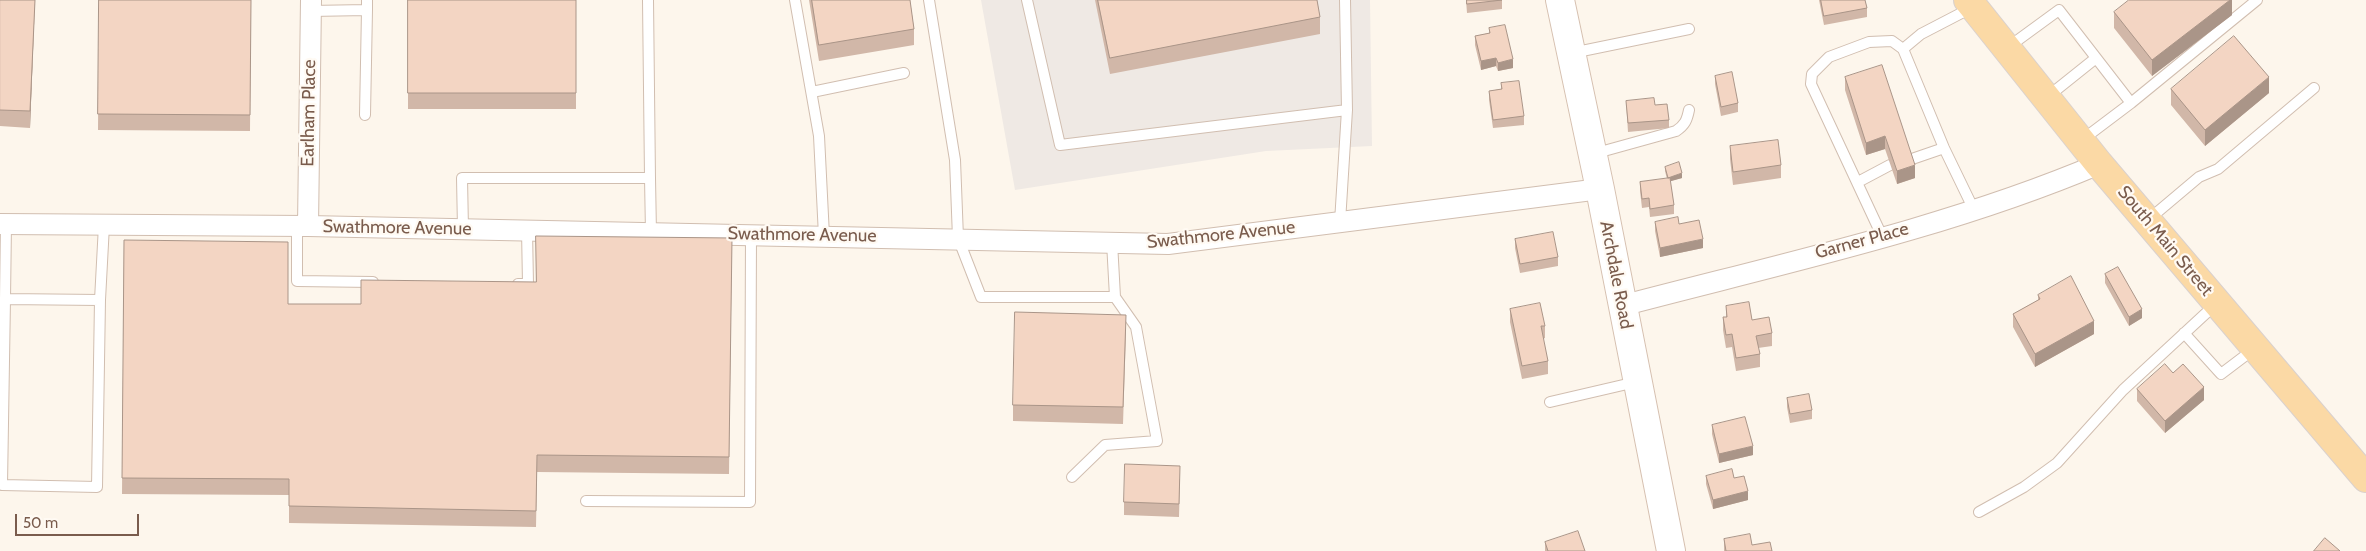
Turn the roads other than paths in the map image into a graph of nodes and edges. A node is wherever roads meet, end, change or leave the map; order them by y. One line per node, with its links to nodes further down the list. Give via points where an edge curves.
1 (648, 0): 30 (lane)
2 (795, 0): 18 (lane)
3 (929, 0): 45 (lane, via 955,160)
4 (1027, 0): 21 (lane, via 1060,146)
5 (1345, 0): 21 (lane)
6 (1560, 0): 14 (main road, Archdale Road)
7 (2257, 0): 20 (lane)
8 (1971, 4): 12 (main road, South Main Street); 13 (lane, via 1921,34)
9 (367, 5): 10 (lane); 23 (lane)
10 (311, 6): 38 (street, Earlham Place)
11 (1689, 28): 14 (lane)
12 (2006, 48): 15 (lane, via 2059,10); 19 (main road, South Main Street)
13 (1903, 49): 25 (lane); 31 (lane, via 1892,41 1869,42 1829,57 1812,74 1812,84)
14 (1571, 53): 26 (main road, Archdale Road)
15 (2096, 58): 19 (lane); 20 (lane)
16 (904, 73): 18 (lane)
17 (2314, 88): 34 (lane, via 2218,170 2199,177)
18 (812, 92): 43 (lane, via 819,136)
19 (2046, 98): 24 (main road, South Main Street)
20 (2130, 103): 24 (lane)
21 (1347, 110): 35 (lane)
22 (1688, 110): 26 (lane, via 1683,126 1676,131)
23 (365, 116)
24 (2081, 141): 28 (main road, South Main Street)
25 (1944, 148): 27 (lane); 33 (lane)
26 (1592, 154): 32 (main road, Archdale Road)
27 (1912, 159)
28 (2099, 164): 33 (street, Garner Place); 34 (main road, South Main Street)
29 (1890, 165): 31 (lane)
30 (650, 178): 39 (lane, via 462,178); 41 (lane)
31 (1858, 182): 44 (lane)
32 (1600, 189): 35 (street, Swathmore Avenue); 53 (main road, Archdale Road)
33 (1974, 210): 44 (street, Garner Place)
34 (2147, 221): 52 (main road, South Main Street)
35 (1340, 222): 46 (street, Swathmore Avenue, via 1168,244)
36 (3, 224): 37 (street, Swathmore Avenue); 50 (lane)
37 (104, 225): 38 (street, Swathmore Avenue); 51 (lane)
38 (303, 226): 39 (street, Swathmore Avenue); 47 (lane, via 297,281)
39 (463, 229): 40 (street, Swathmore Avenue)
40 (527, 230): 41 (street, Swathmore Avenue); 48 (lane, via 528,284)
41 (652, 233): 42 (street, Swathmore Avenue)
42 (751, 234): 43 (street, Swathmore Avenue); 60 (lane, via 750,502)
43 (824, 236): 45 (street, Swathmore Avenue)
44 (1882, 236): 53 (street, Garner Place)
45 (958, 238): 46 (street, Swathmore Avenue); 49 (lane, via 982,297)
46 (1112, 242): 49 (lane)
47 (384, 282)
48 (508, 284)
49 (1115, 297): 58 (lane, via 1136,327 1157,441 1105,445)
50 (5, 299): 51 (lane); 51 (lane, via 2,485 97,486)
51 (100, 300)
52 (2217, 303): 54 (lane); 55 (main road, South Main Street)
53 (1621, 306): 56 (main road, Archdale Road)
54 (2184, 333): 55 (lane, via 2221,374); 61 (lane, via 2123,390 2057,463 2024,487)
55 (2255, 348): 59 (main road, South Main Street)
56 (1637, 381): 57 (lane); 62 (main road, Archdale Road)
57 (1550, 402)
58 (1072, 477)
59 (2366, 478)
60 (586, 501)
61 (1979, 512)
62 (1671, 551)

